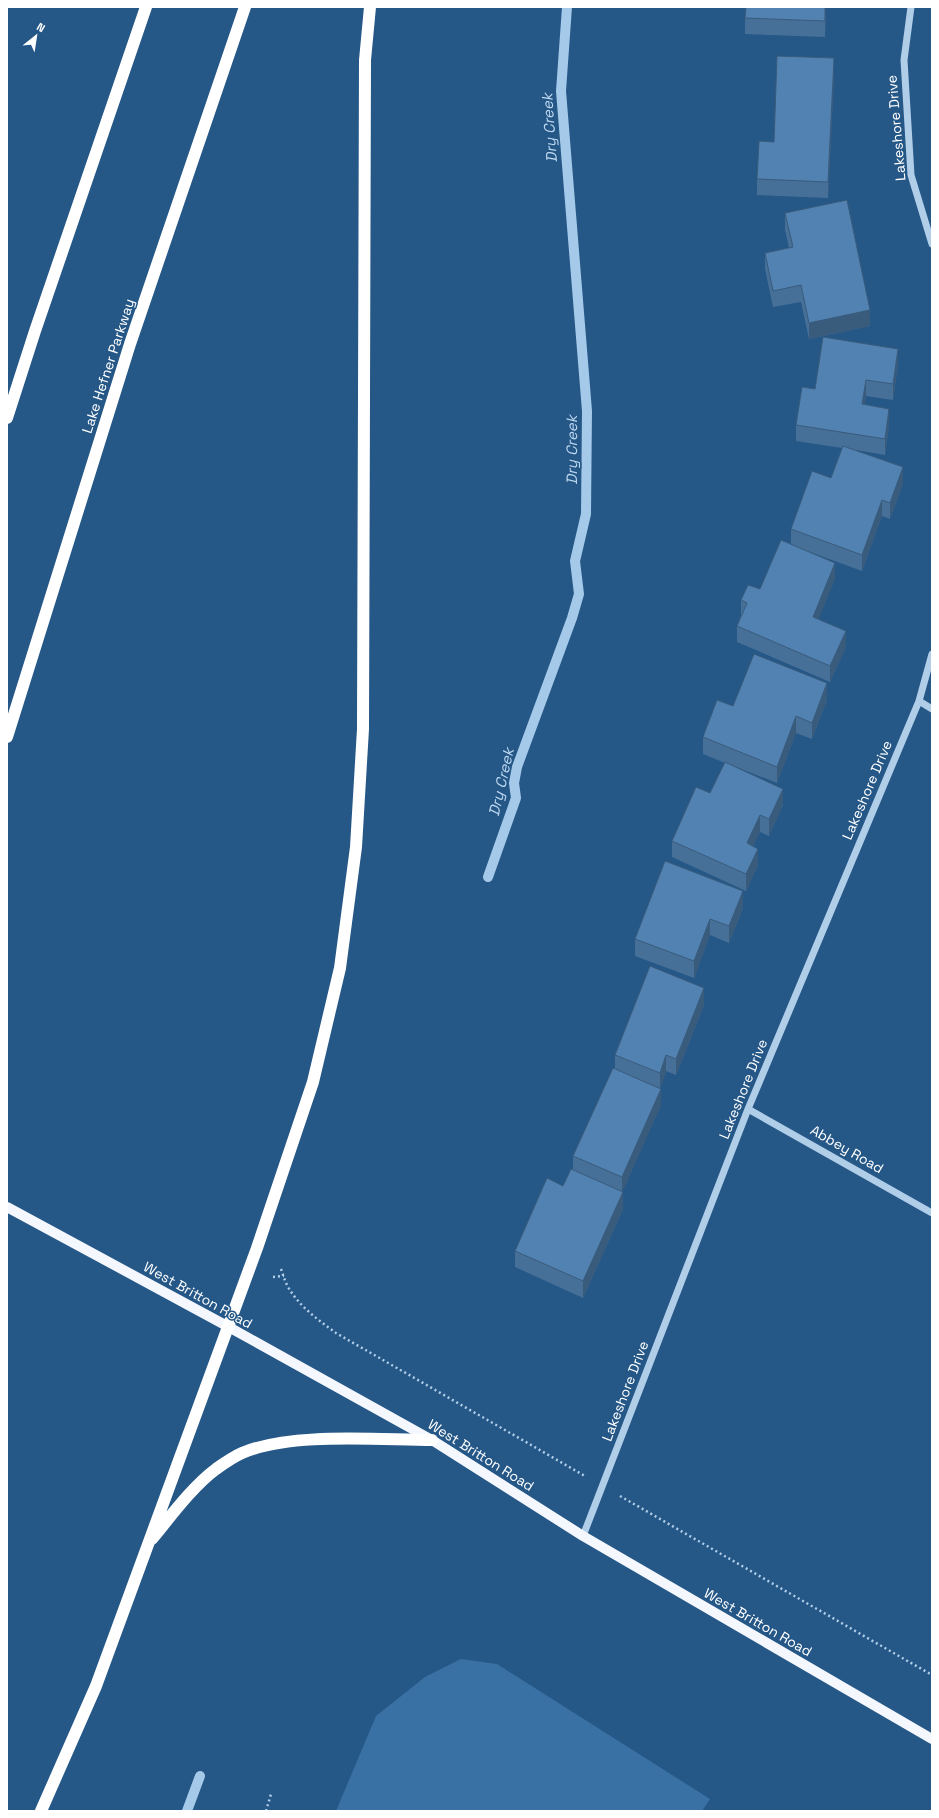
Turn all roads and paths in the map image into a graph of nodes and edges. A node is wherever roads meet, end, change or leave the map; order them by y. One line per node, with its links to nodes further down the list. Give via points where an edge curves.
1 (146, 7): 6 (highway)
2 (245, 7): 10 (highway, Lake Hefner Parkway, via 130,344)
3 (370, 7): 17 (highway, via 365,68 362,729 356,847 340,968 313,1082)
4 (911, 7): 5 (street, Lakeshore Drive, via 904,60 911,175)
5 (932, 244)
6 (7, 418)
7 (932, 654): 8 (street, Lakeshore Drive)
8 (919, 701): 9 (street); 11 (street, Lakeshore Drive)
9 (932, 709)
10 (7, 737)
11 (748, 1108): 13 (street, Abbey Road); 21 (street, Lakeshore Drive)
12 (7, 1207): 17 (main road, West Britton Road)
13 (932, 1213)
14 (281, 1269): 15 (path)
15 (284, 1276): 16 (path); 19 (path, via 302,1305 336,1333)
16 (273, 1277)
17 (227, 1326): 18 (main road, West Britton Road); 22 (highway)
18 (432, 1440): 21 (main road, West Britton Road); 22 (highway, via 331,1439 280,1442 241,1453 215,1470)
19 (558, 1461)
20 (628, 1501): 23 (path)
21 (583, 1536): 24 (main road, West Britton Road)
22 (146, 1546): 26 (highway, via 96,1686)
23 (932, 1675)
24 (932, 1739)
25 (271, 1794): 27 (path)
26 (41, 1811)
27 (266, 1811)

